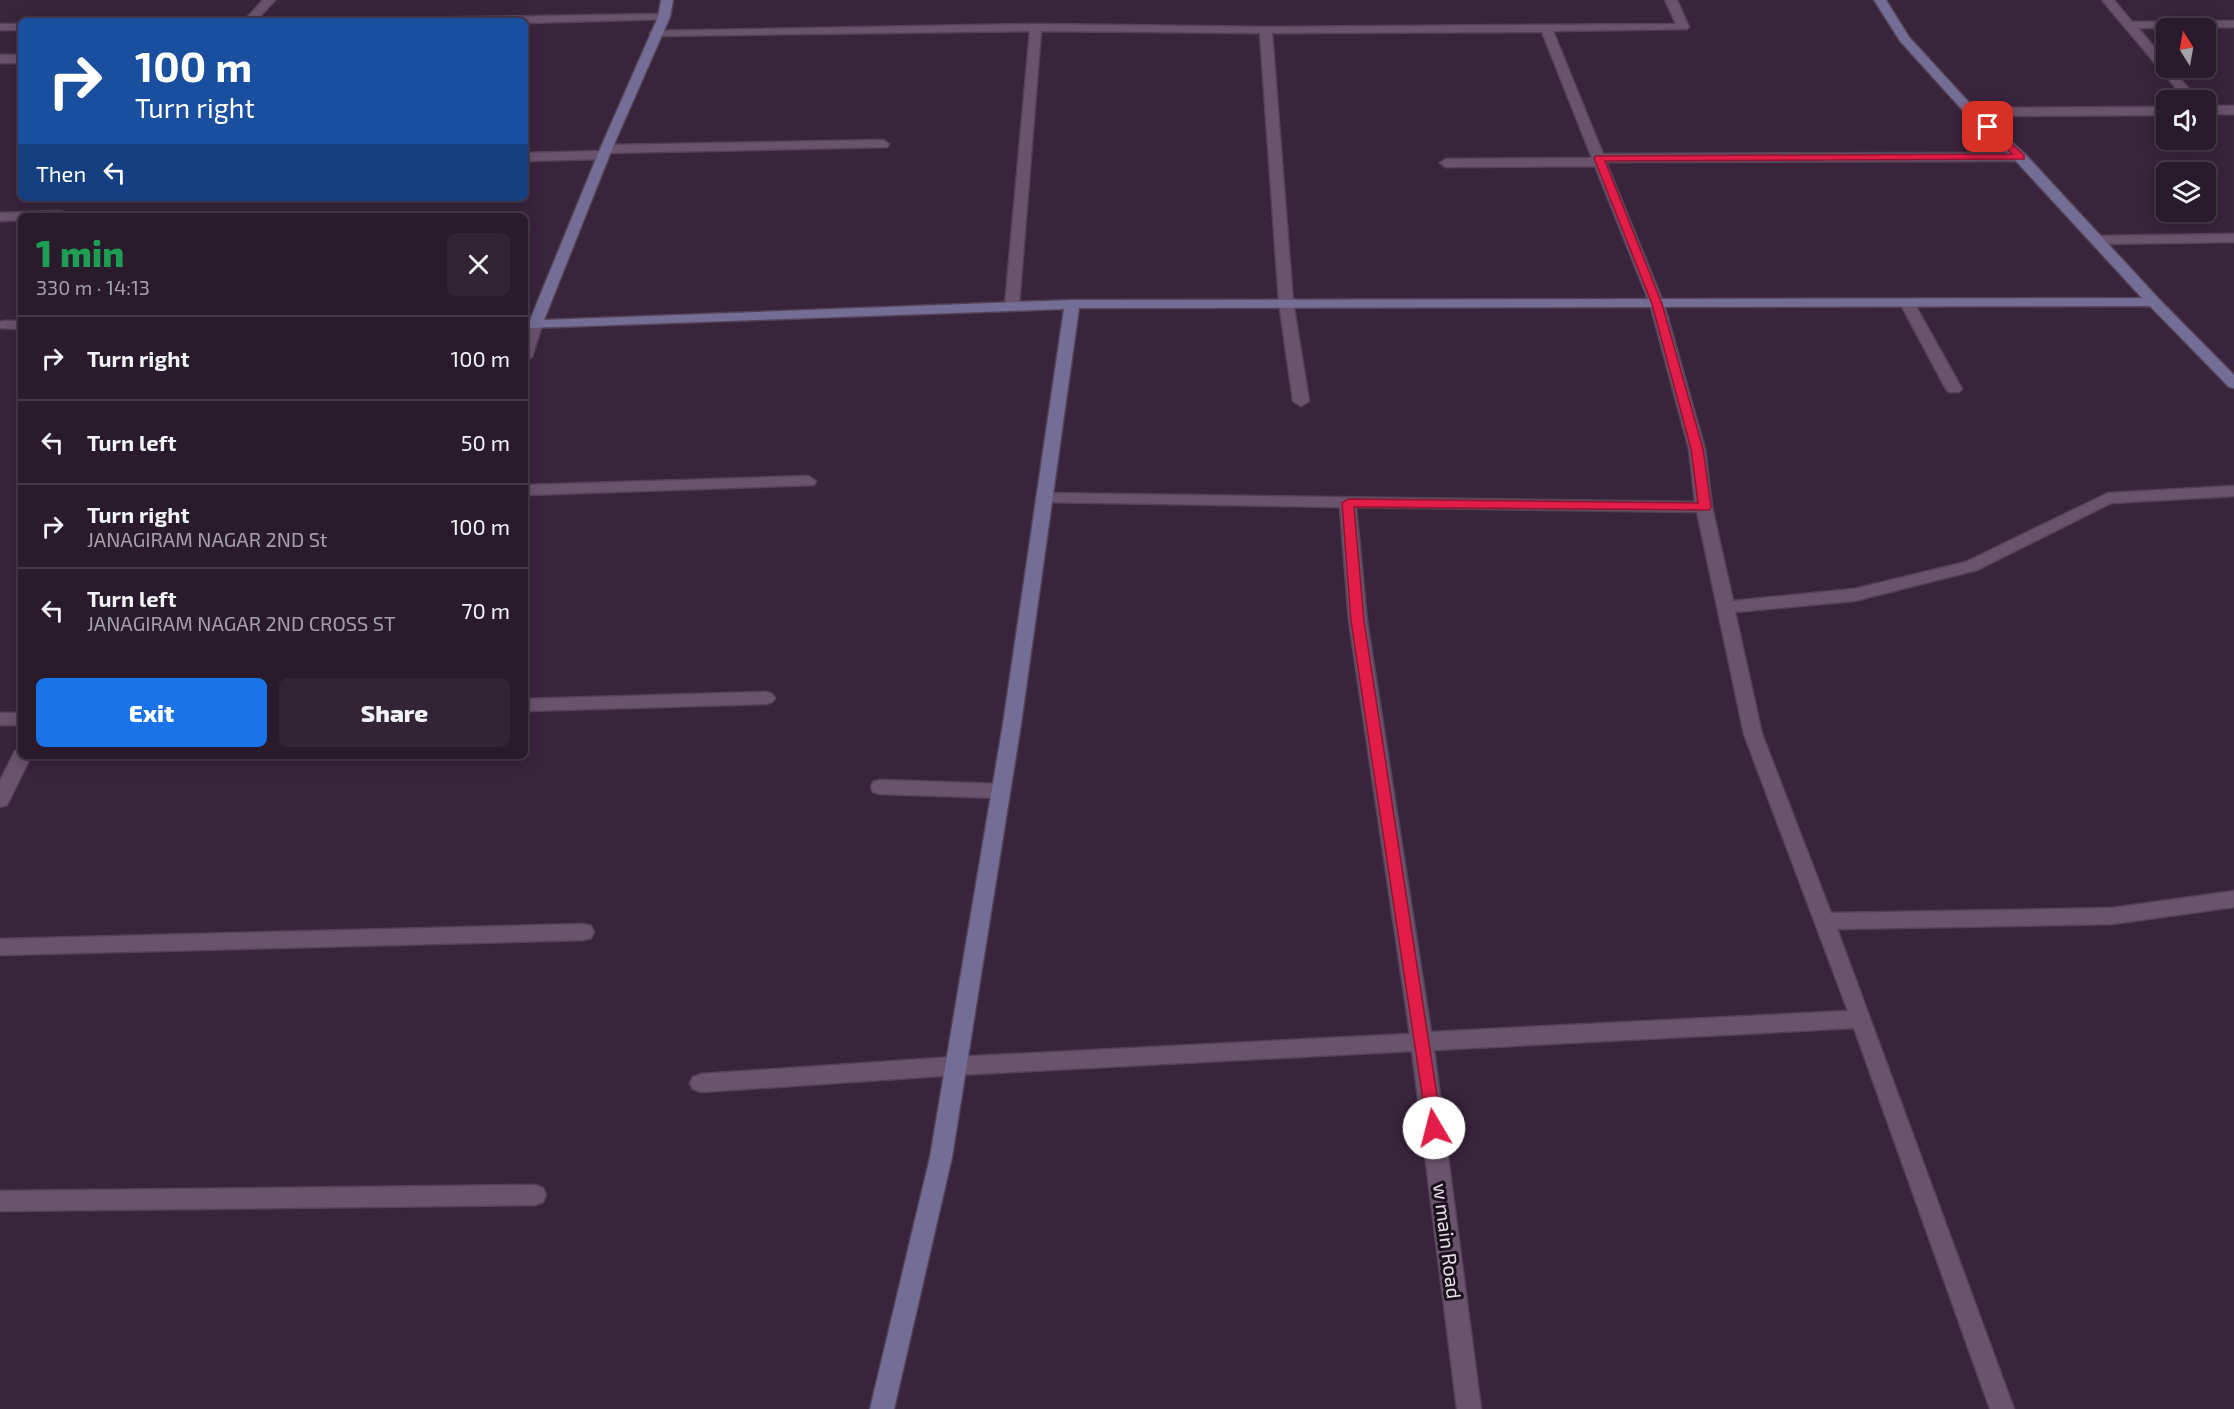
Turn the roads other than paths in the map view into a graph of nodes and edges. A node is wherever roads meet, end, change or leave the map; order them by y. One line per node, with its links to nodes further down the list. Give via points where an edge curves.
1 (269, 0): 7 (street)
2 (667, 0): 6 (street)
3 (1671, 0): 14 (street, via 1683,27)
4 (1880, 0): 23 (street, via 1904,39)
5 (2108, 0): 10 (street)
6 (664, 17): 8 (street); 16 (street)
7 (253, 18)
8 (528, 19)
9 (2234, 24): 10 (street)
10 (2129, 25): 19 (street)
11 (0, 27): 12 (street)
12 (18, 27)
13 (1036, 27): 15 (street); 16 (street); 39 (street)
14 (1546, 28): 15 (street); 28 (street)
15 (1266, 30): 34 (street)
16 (656, 33): 25 (street)
17 (0, 59): 18 (street)
18 (18, 59)
19 (2184, 90)
20 (2216, 110): 21 (street)
21 (2234, 110)
22 (2156, 111): 23 (street)
23 (1971, 112): 27 (street)
24 (883, 144): 25 (street)
25 (604, 152): 26 (street); 42 (street)
26 (528, 157)
27 (2020, 157): 28 (street); 33 (street)
28 (1600, 160): 29 (street); 38 (street)
29 (1446, 163)
30 (18, 216): 31 (street)
31 (0, 217)
32 (2234, 238): 33 (street)
33 (2096, 240): 35 (street)
34 (1286, 302): 37 (street); 38 (street); 45 (street)
35 (2154, 302): 36 (street); 43 (street)
36 (1907, 303): 38 (street); 44 (street)
37 (1072, 304): 39 (street); 49 (street)
38 (1657, 304): 51 (street, via 1697,449)
39 (1012, 305): 42 (street)
40 (4, 325): 41 (street)
41 (18, 325)
42 (530, 325)
43 (2234, 384)
44 (1954, 389)
45 (1301, 401)
46 (808, 481): 47 (street)
47 (528, 490)
48 (2234, 491): 52 (street, via 2108,498 1971,566 1854,595)
49 (1044, 497): 50 (street); 59 (street)
50 (1348, 503): 51 (street); 66 (street, w main Road, via 1359,632)
51 (1704, 507): 52 (street)
52 (1726, 607): 62 (street, via 1753,734)
53 (766, 698): 54 (street)
54 (528, 705)
55 (0, 719): 56 (street)
56 (18, 719)
57 (20, 759): 60 (street)
58 (880, 787): 59 (street)
59 (1001, 791): 67 (street)
60 (0, 800)
61 (2234, 898): 62 (street, via 2112,916)
62 (1824, 921): 65 (street)
63 (584, 932): 64 (street)
64 (0, 947)
65 (1861, 1019): 66 (street); 73 (street)
66 (1422, 1043): 67 (street); 72 (street, w main Road)
67 (955, 1066): 68 (street); 71 (street, via 940,1157)
68 (701, 1083)
69 (535, 1195): 70 (street)
70 (0, 1201)
71 (882, 1409)
72 (1469, 1409)
73 (2002, 1409)

